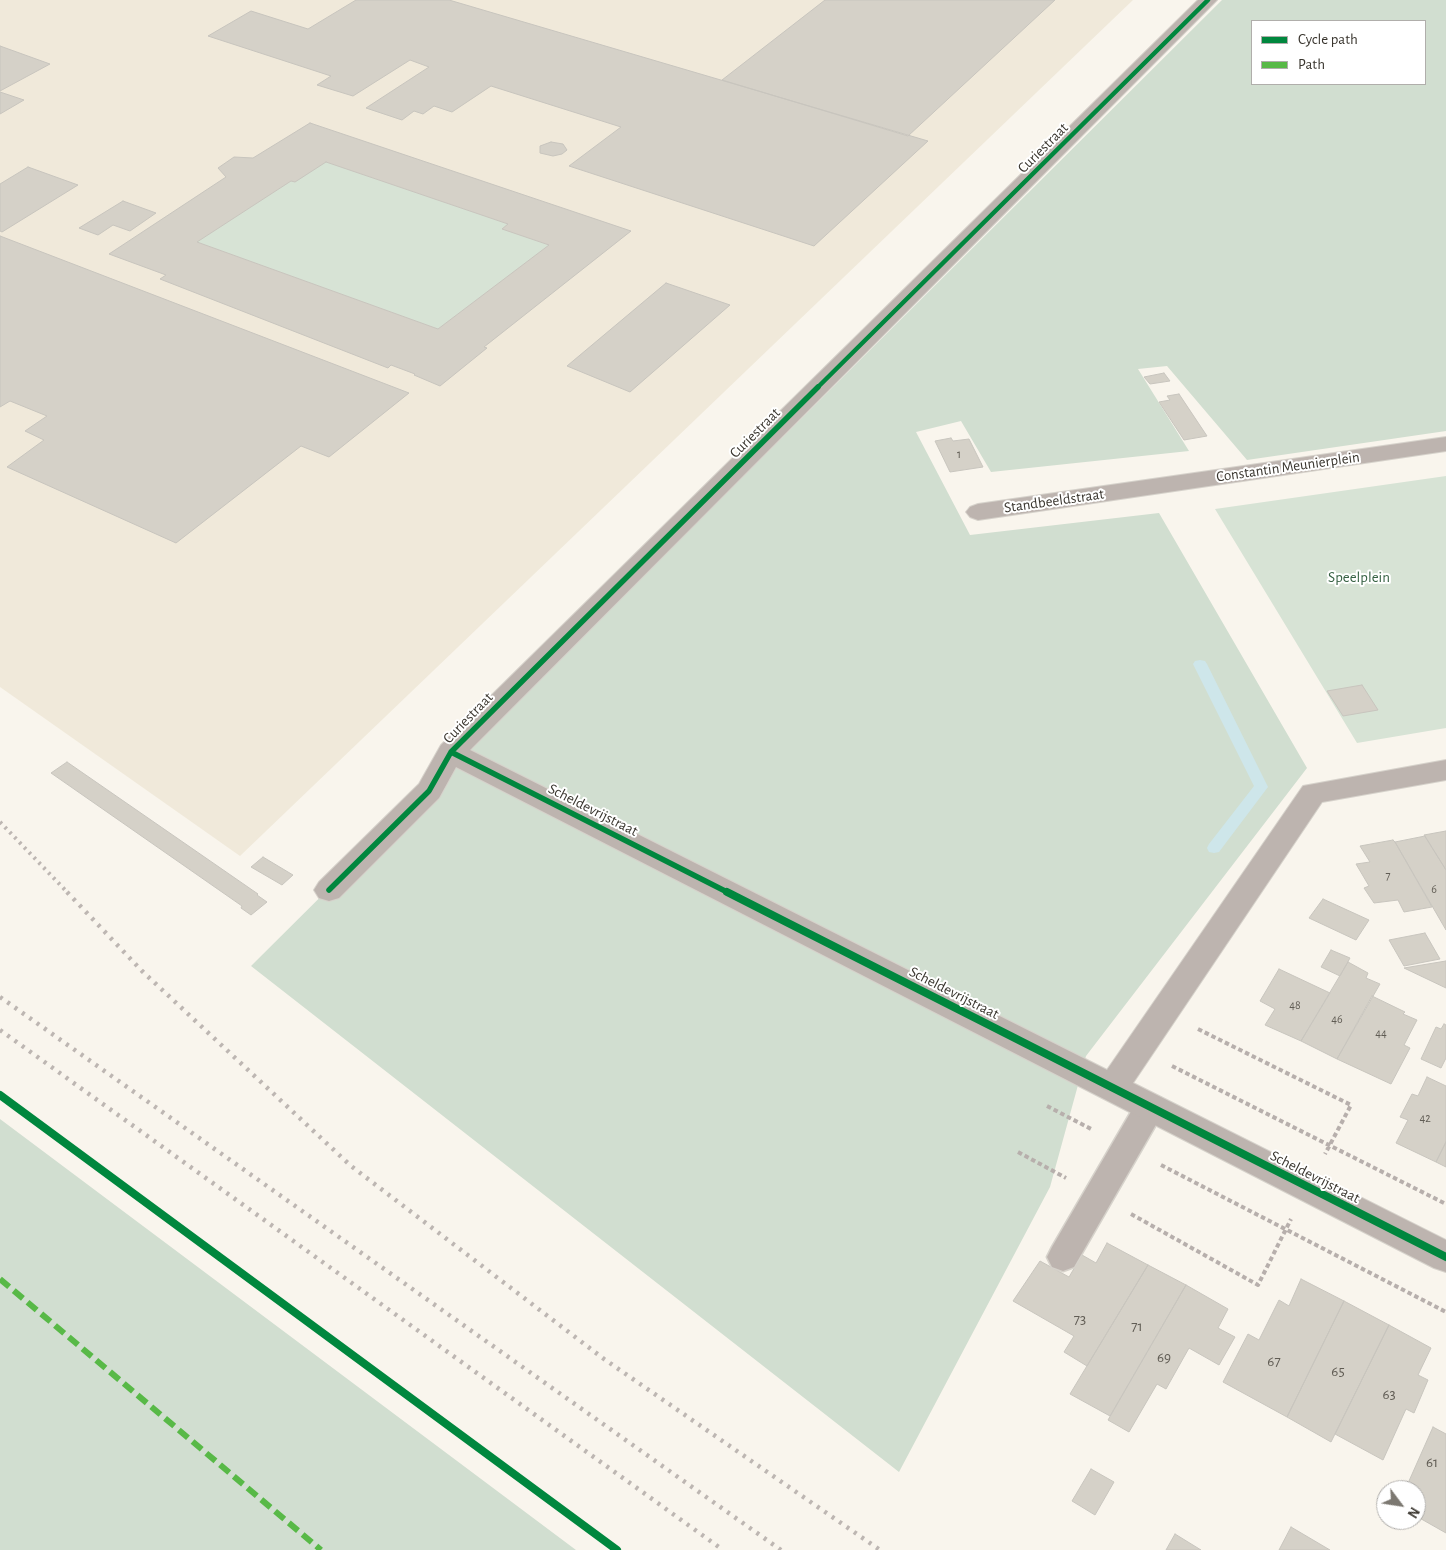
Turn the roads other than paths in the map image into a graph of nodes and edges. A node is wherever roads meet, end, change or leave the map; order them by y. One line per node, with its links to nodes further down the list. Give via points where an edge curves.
1 (1208, 0): 5 (street, Curiestraat)
2 (1446, 444): 3 (street, Constantin Meunierplein)
3 (1131, 490): 4 (street, Standbeeldstraat)
4 (978, 512)
5 (451, 752): 7 (street, Curiestraat, via 429,791); 8 (street, Scheldevrijstraat)
6 (1446, 770): 8 (street, via 1313,793)
7 (329, 890)
8 (1112, 1088): 9 (street, Scheldevrijstraat)
9 (1150, 1107): 10 (lane); 11 (street, Scheldevrijstraat)
10 (1063, 1257)
11 (1446, 1257)

